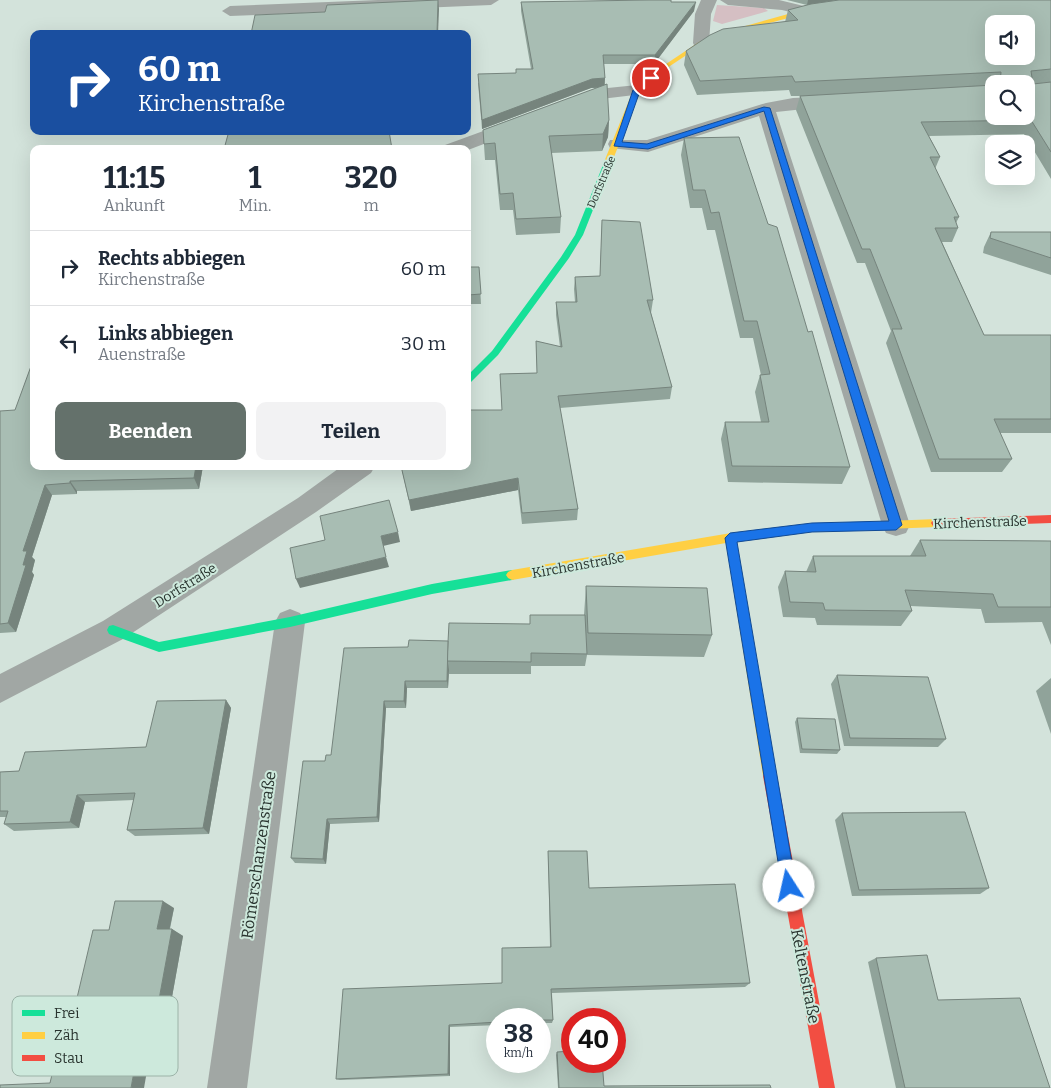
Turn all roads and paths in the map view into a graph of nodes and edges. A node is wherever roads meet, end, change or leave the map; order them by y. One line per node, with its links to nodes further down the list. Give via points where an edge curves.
1 (491, 0): 5 (street)
2 (709, 0): 7 (street, via 703,14)
3 (728, 0): 6 (street, via 782,5)
4 (879, 0): 6 (street, Dorfstraße)
5 (230, 11)
6 (806, 11): 7 (street, Dorfstraße, via 754,24)
7 (701, 43): 8 (street, Dorfstraße, via 668,64)
8 (637, 90): 11 (street, via 598,94); 13 (street, Dorfstraße)
9 (858, 100): 10 (street, via 793,103)
10 (766, 108): 13 (street, via 648,146); 18 (street)
11 (555, 110)
12 (532, 118): 14 (street)
13 (617, 144): 15 (street, Dorfstraße, via 579,235 565,258 495,353)
14 (462, 145)
15 (471, 377)
16 (356, 470): 21 (street, Dorfstraße, via 244,547)
17 (1051, 519): 18 (street, Kirchenstraße)
18 (896, 525): 19 (street, Kirchenstraße, via 812,528)
19 (730, 538): 20 (street, Kirchenstraße, via 432,589); 24 (street, Keltenstraße)
20 (290, 622): 21 (street, Kirchenstraße, via 159,647); 23 (street, Römerschanzenstraße)
21 (113, 630): 22 (street, Dorfstraße)
22 (0, 689)
23 (227, 1088)
24 (827, 1088)

